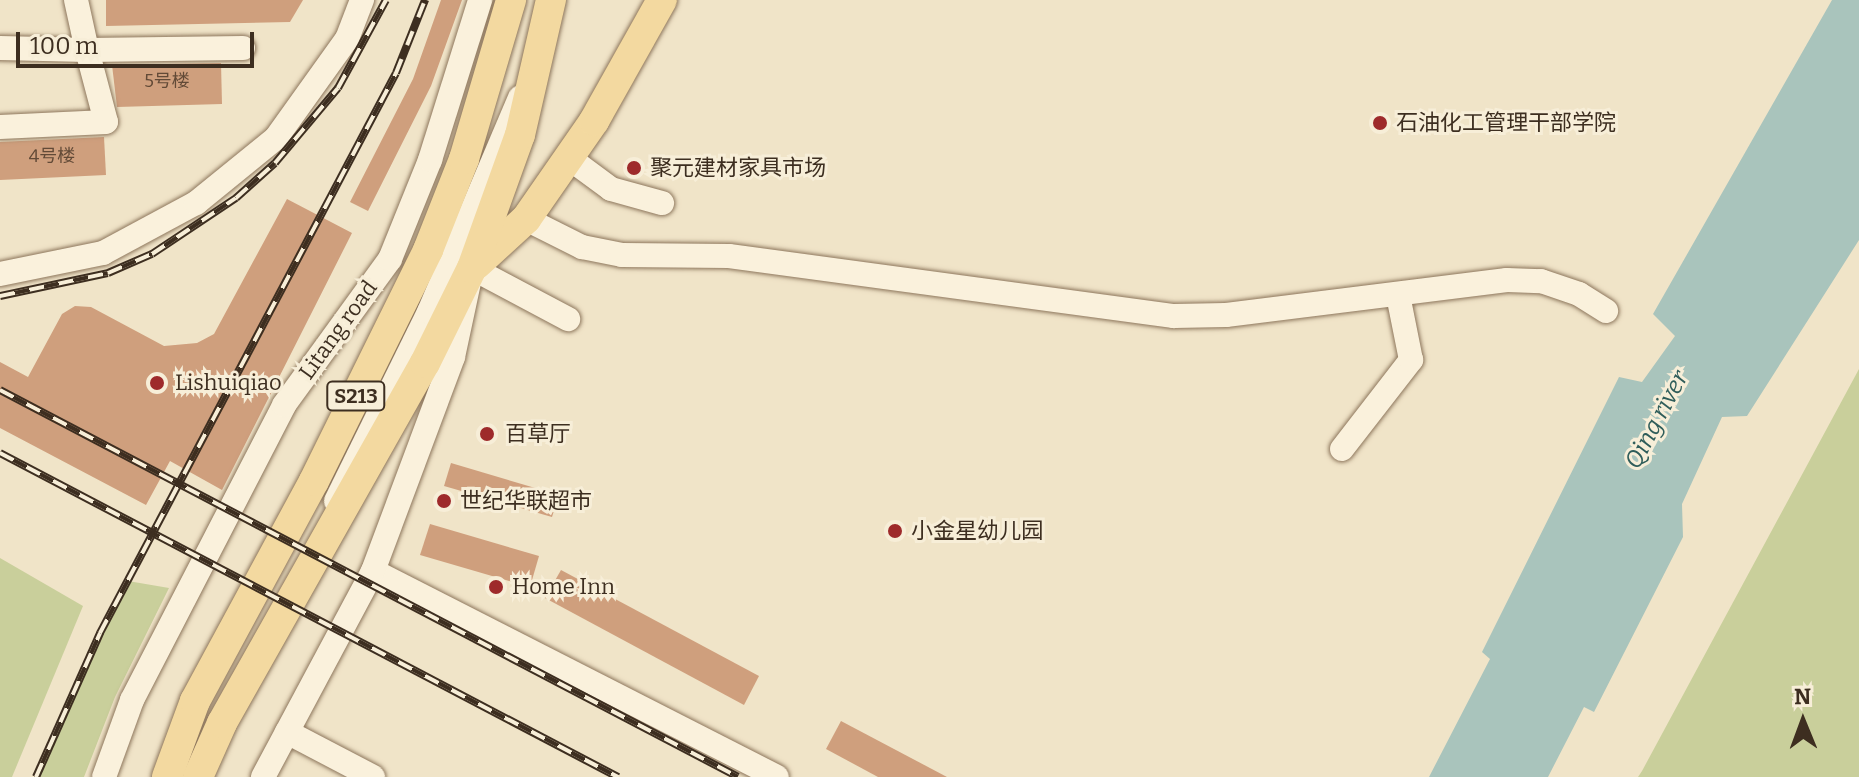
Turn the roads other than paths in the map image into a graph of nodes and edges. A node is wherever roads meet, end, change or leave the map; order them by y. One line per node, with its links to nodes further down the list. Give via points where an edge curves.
1 (76, 0): 9 (street)
2 (362, 0): 16 (street, via 347,39 276,138 196,203 103,253)
3 (480, 0): 24 (street, Litang road / S213, via 430,160 390,259 284,405 132,700)
4 (511, 0): 25 (main road, Litang road / S213, via 464,159 428,250 314,481 195,701)
5 (551, 0): 10 (main road, S213)
6 (662, 0): 12 (main road)
7 (0, 48): 9 (street)
8 (243, 48): 9 (street)
9 (87, 50): 11 (street, via 106,122)
10 (534, 66): 15 (main road, S213, via 520,135); 21 (street, via 429,312 347,472)
11 (0, 127)
12 (569, 158): 13 (street, via 611,189); 14 (main road)
13 (662, 203)
14 (526, 219): 15 (main road); 17 (street, via 582,247 622,255 729,256 1174,316)
15 (472, 268): 19 (street); 21 (main road, S213, via 419,375); 22 (street, S213, via 453,357)
16 (0, 274)
17 (1398, 295): 18 (street, via 1541,281 1579,294); 20 (street, via 1411,360)
18 (1606, 311)
19 (568, 319)
20 (1342, 449)
21 (324, 534): 26 (main road, S213)
22 (373, 571): 23 (street, S213); 29 (street)
23 (287, 732): 27 (street, S213); 28 (street)
24 (104, 777)
25 (167, 777)
26 (198, 777)
27 (263, 777)
28 (373, 777)
29 (777, 777)

